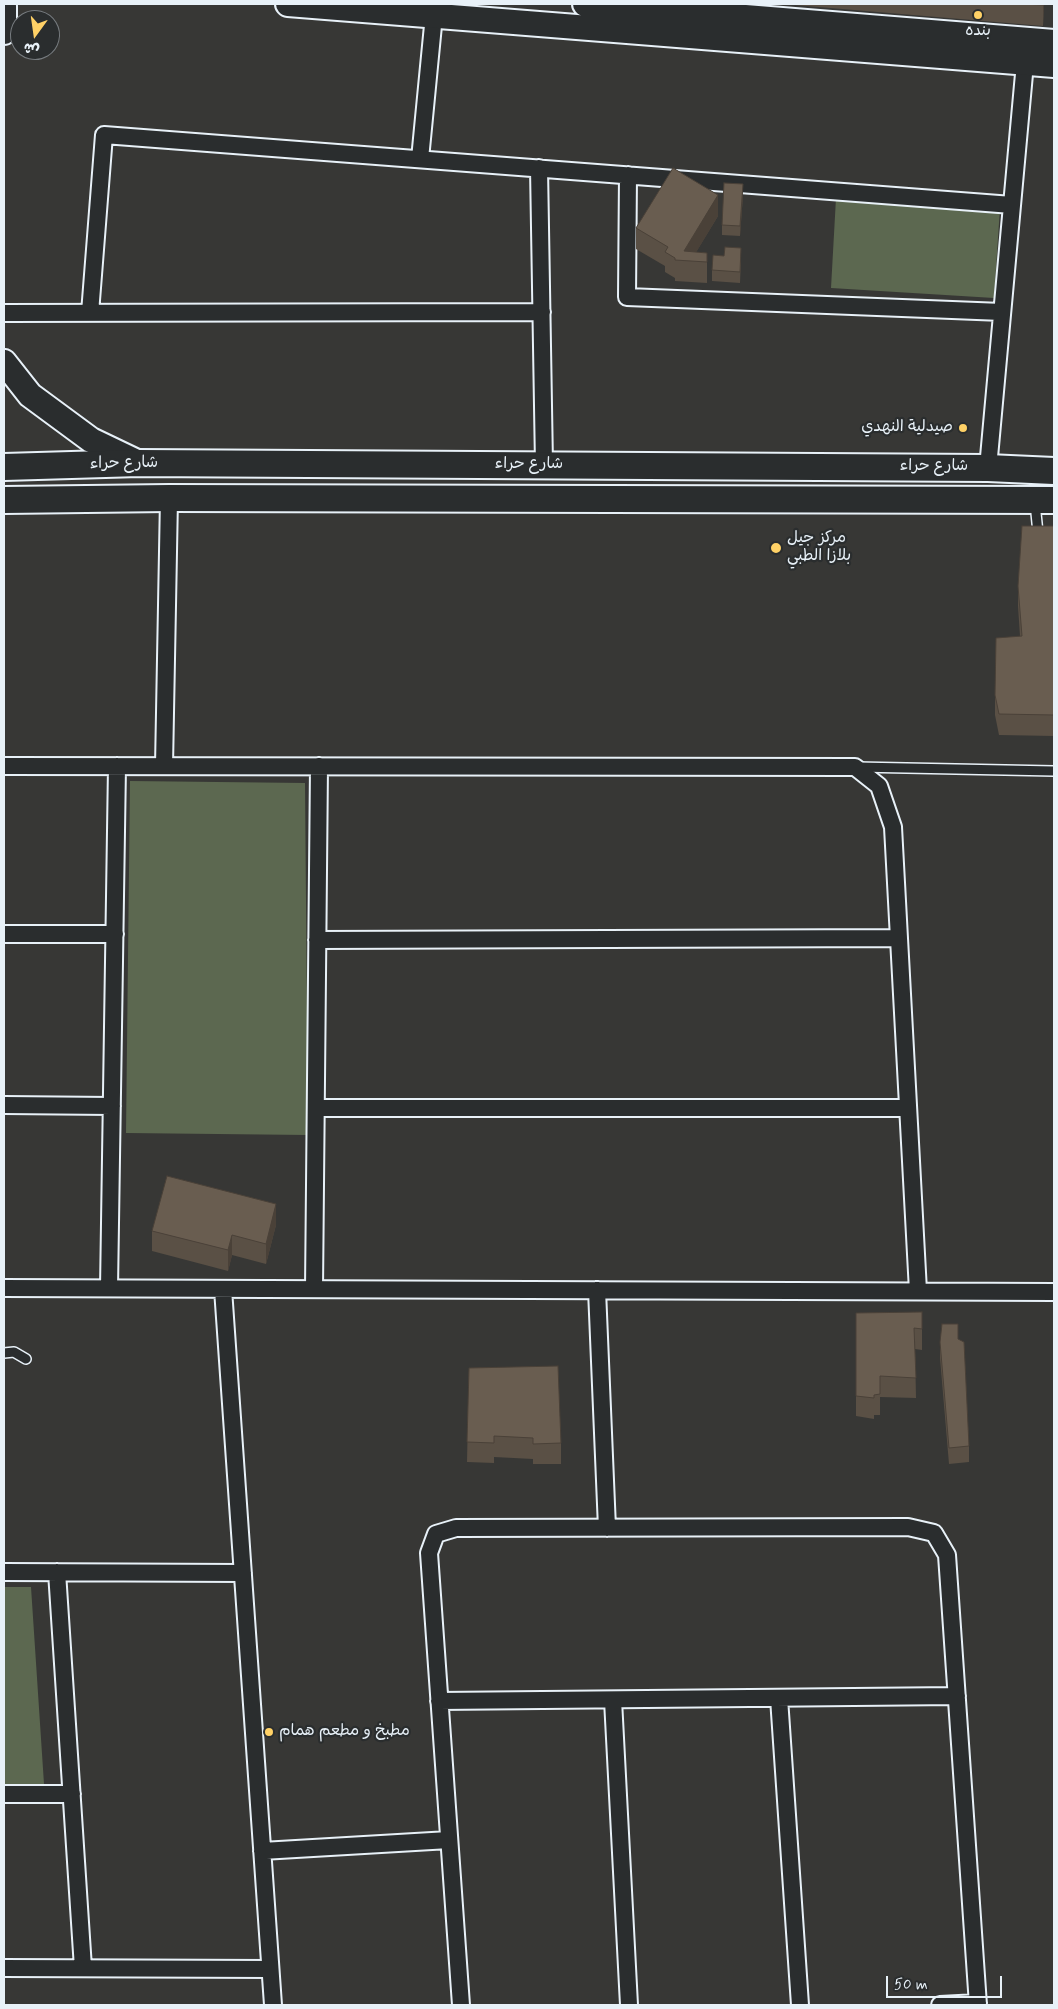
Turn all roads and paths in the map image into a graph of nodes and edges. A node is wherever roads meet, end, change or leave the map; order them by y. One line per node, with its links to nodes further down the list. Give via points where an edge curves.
1 (288, 4): 5 (street)
2 (585, 4): 4 (street)
3 (5, 5): 6 (street)
4 (709, 9): 7 (street)
5 (436, 12): 8 (street); 10 (street)
6 (4, 32)
7 (1054, 42)
8 (1025, 63): 9 (street); 13 (street)
9 (1054, 65)
10 (420, 159): 11 (street); 14 (street, via 104,135)
11 (539, 168): 12 (street); 15 (street)
12 (628, 175): 13 (street); 16 (street, via 627,297)
13 (1012, 205): 16 (street)
14 (90, 312): 15 (street); 17 (street)
15 (542, 312): 21 (street)
16 (1002, 312): 23 (street)
17 (4, 313)
18 (4, 362): 19 (street, via 30,395 91,440)
19 (139, 463): 20 (main road, شارع حراء); 22 (main road, شارع حراء)
20 (330, 464): 21 (main road, شارع حراء); 26 (main road)
21 (544, 465): 23 (main road, شارع حراء)
22 (4, 467)
23 (988, 468): 24 (main road, شارع حراء)
24 (1054, 471)
25 (170, 498): 26 (main road, شارع حراء); 27 (main road, شارع حراء); 32 (street)
26 (332, 498): 28 (main road, شارع حراء)
27 (4, 500)
28 (1045, 500): 29 (lane, via 1038,533)
29 (1054, 535)
30 (4, 766): 31 (street)
31 (117, 766): 32 (street); 37 (street)
32 (164, 766): 33 (street)
33 (319, 766): 34 (street); 39 (street)
34 (855, 767): 35 (lane); 38 (street, via 879,786 893,827)
35 (1054, 771)
36 (4, 934): 37 (street)
37 (115, 934): 41 (street)
38 (899, 938): 39 (street); 43 (street)
39 (317, 940): 42 (street)
40 (4, 1105): 41 (street)
41 (112, 1106): 45 (street)
42 (316, 1108): 43 (street); 47 (street)
43 (908, 1108): 49 (street)
44 (4, 1288): 45 (street)
45 (109, 1288): 46 (street)
46 (223, 1289): 47 (street); 56 (street)
47 (314, 1289): 48 (street)
48 (597, 1290): 49 (street); 53 (street)
49 (918, 1291): 50 (street)
50 (1054, 1292)
51 (4, 1353): 52 (lane, via 14,1352)
52 (26, 1359)
53 (607, 1528): 57 (street, via 908,1527 934,1533 947,1555); 60 (street, via 456,1528 436,1534 429,1553)
54 (4, 1572): 55 (street)
55 (57, 1572): 56 (street); 62 (street)
56 (243, 1573): 64 (street)
57 (957, 1696): 58 (street); 68 (street)
58 (779, 1698): 59 (street); 72 (street)
59 (613, 1700): 60 (street); 71 (street)
60 (439, 1701): 63 (street)
61 (4, 1794): 62 (street)
62 (72, 1794): 66 (street)
63 (449, 1840): 64 (street); 70 (street)
64 (262, 1851): 67 (street)
65 (4, 1968): 66 (street)
66 (83, 1968): 67 (street)
67 (270, 1969): 69 (street)
68 (978, 2004): 73 (street)
69 (273, 2005)
70 (461, 2005)
71 (629, 2005)
72 (800, 2005)
73 (940, 2005)

